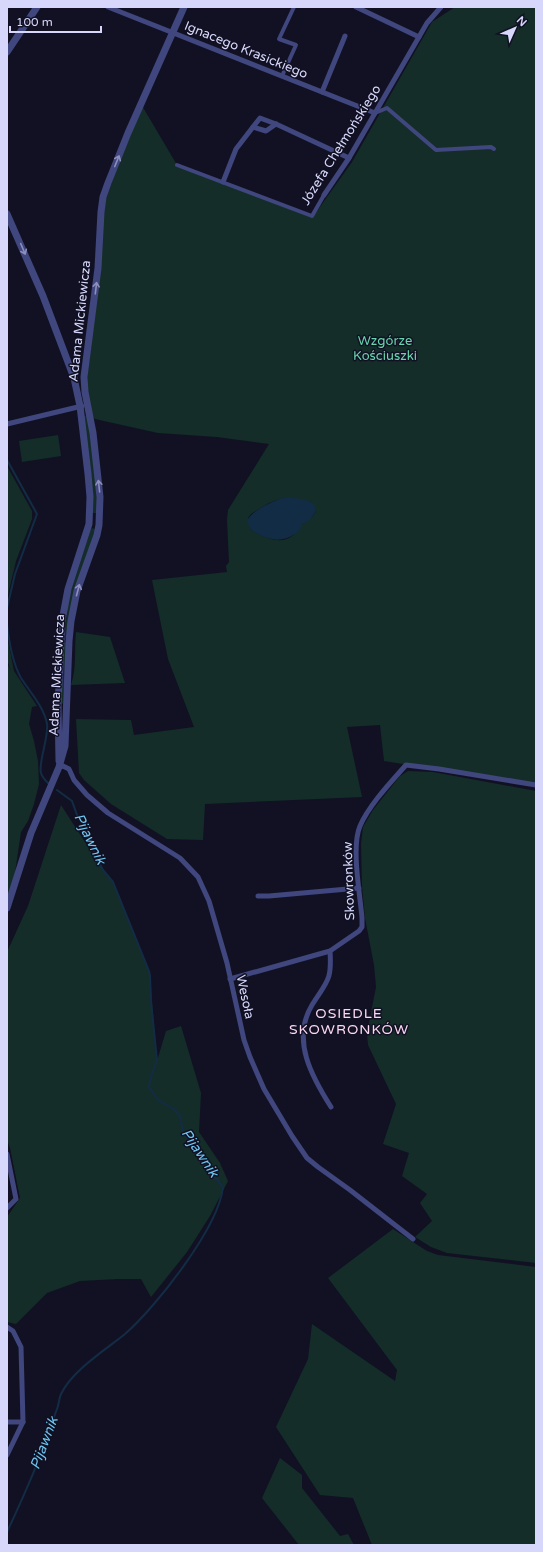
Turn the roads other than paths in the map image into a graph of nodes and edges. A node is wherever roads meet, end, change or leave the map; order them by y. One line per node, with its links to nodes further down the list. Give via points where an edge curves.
1 (37, 7): 10 (street)
2 (108, 7): 7 (street, Ignacego Krasickiego)
3 (184, 7): 7 (street, Adama Mickiewicza)
4 (294, 7): 11 (street, via 280,39 296,45)
5 (356, 7): 9 (street)
6 (441, 7): 9 (street, Józefa Chełmońskiego, via 430,18)
7 (173, 33): 11 (street, Ignacego Krasickiego); 22 (street, Adama Mickiewicza, one-way to 7, via 104,197 128,133)
8 (345, 36): 12 (street)
9 (419, 37): 13 (street, Józefa Chełmońskiego)
10 (7, 52)
11 (282, 76): 12 (street, Ignacego Krasickiego)
12 (322, 92): 13 (street, Ignacego Krasickiego)
13 (375, 113): 16 (street, via 387,108 436,150); 17 (street, Józefa Chełmońskiego)
14 (276, 124): 15 (street, via 266,131); 15 (street, via 260,118); 17 (street)
15 (253, 127): 19 (street, via 236,149)
16 (494, 149)
17 (349, 158): 20 (street, Józefa Chełmońskiego)
18 (177, 165): 19 (street, Józefa Chełmońskiego)
19 (223, 182): 20 (street, Józefa Chełmońskiego, via 312,216)
20 (324, 195)
21 (7, 214): 23 (street, one-way to 23, via 43,296)
22 (84, 377): 23 (street, via 79,381); 24 (street, Adama Mickiewicza)
23 (74, 378): 24 (street)
24 (83, 406): 25 (street); 26 (street, Adama Mickiewicza, via 90,514 87,532 68,589 62,621 58,705); 26 (street, Adama Mickiewicza, one-way to 24, via 65,746 71,621 77,591 97,535 100,515 95,449)
25 (7, 424)
26 (59, 767): 30 (street, Adama Mickiewicza, via 31,833); 32 (street, Wesoła, via 63,766 69,770 86,795 108,813 180,858 198,877 209,902)
27 (536, 785): 28 (street, Skowronków, via 406,765 371,808 360,827 356,848)
28 (359, 888): 29 (street); 31 (street, Skowronków, via 362,927 355,935)
29 (258, 896)
30 (7, 908)
31 (330, 951): 32 (street, Skowronków); 33 (street, via 331,971 328,982 306,1019 303,1045 320,1090)
32 (230, 979): 36 (street, Wesoła, via 250,1057 264,1089 307,1158)
33 (332, 1107)
34 (7, 1154): 35 (street, via 16,1199)
35 (7, 1208)
36 (413, 1239)
37 (7, 1327): 39 (street, via 13,1331 21,1347)
38 (7, 1422): 39 (street)
39 (23, 1422): 40 (street)
40 (7, 1455)

